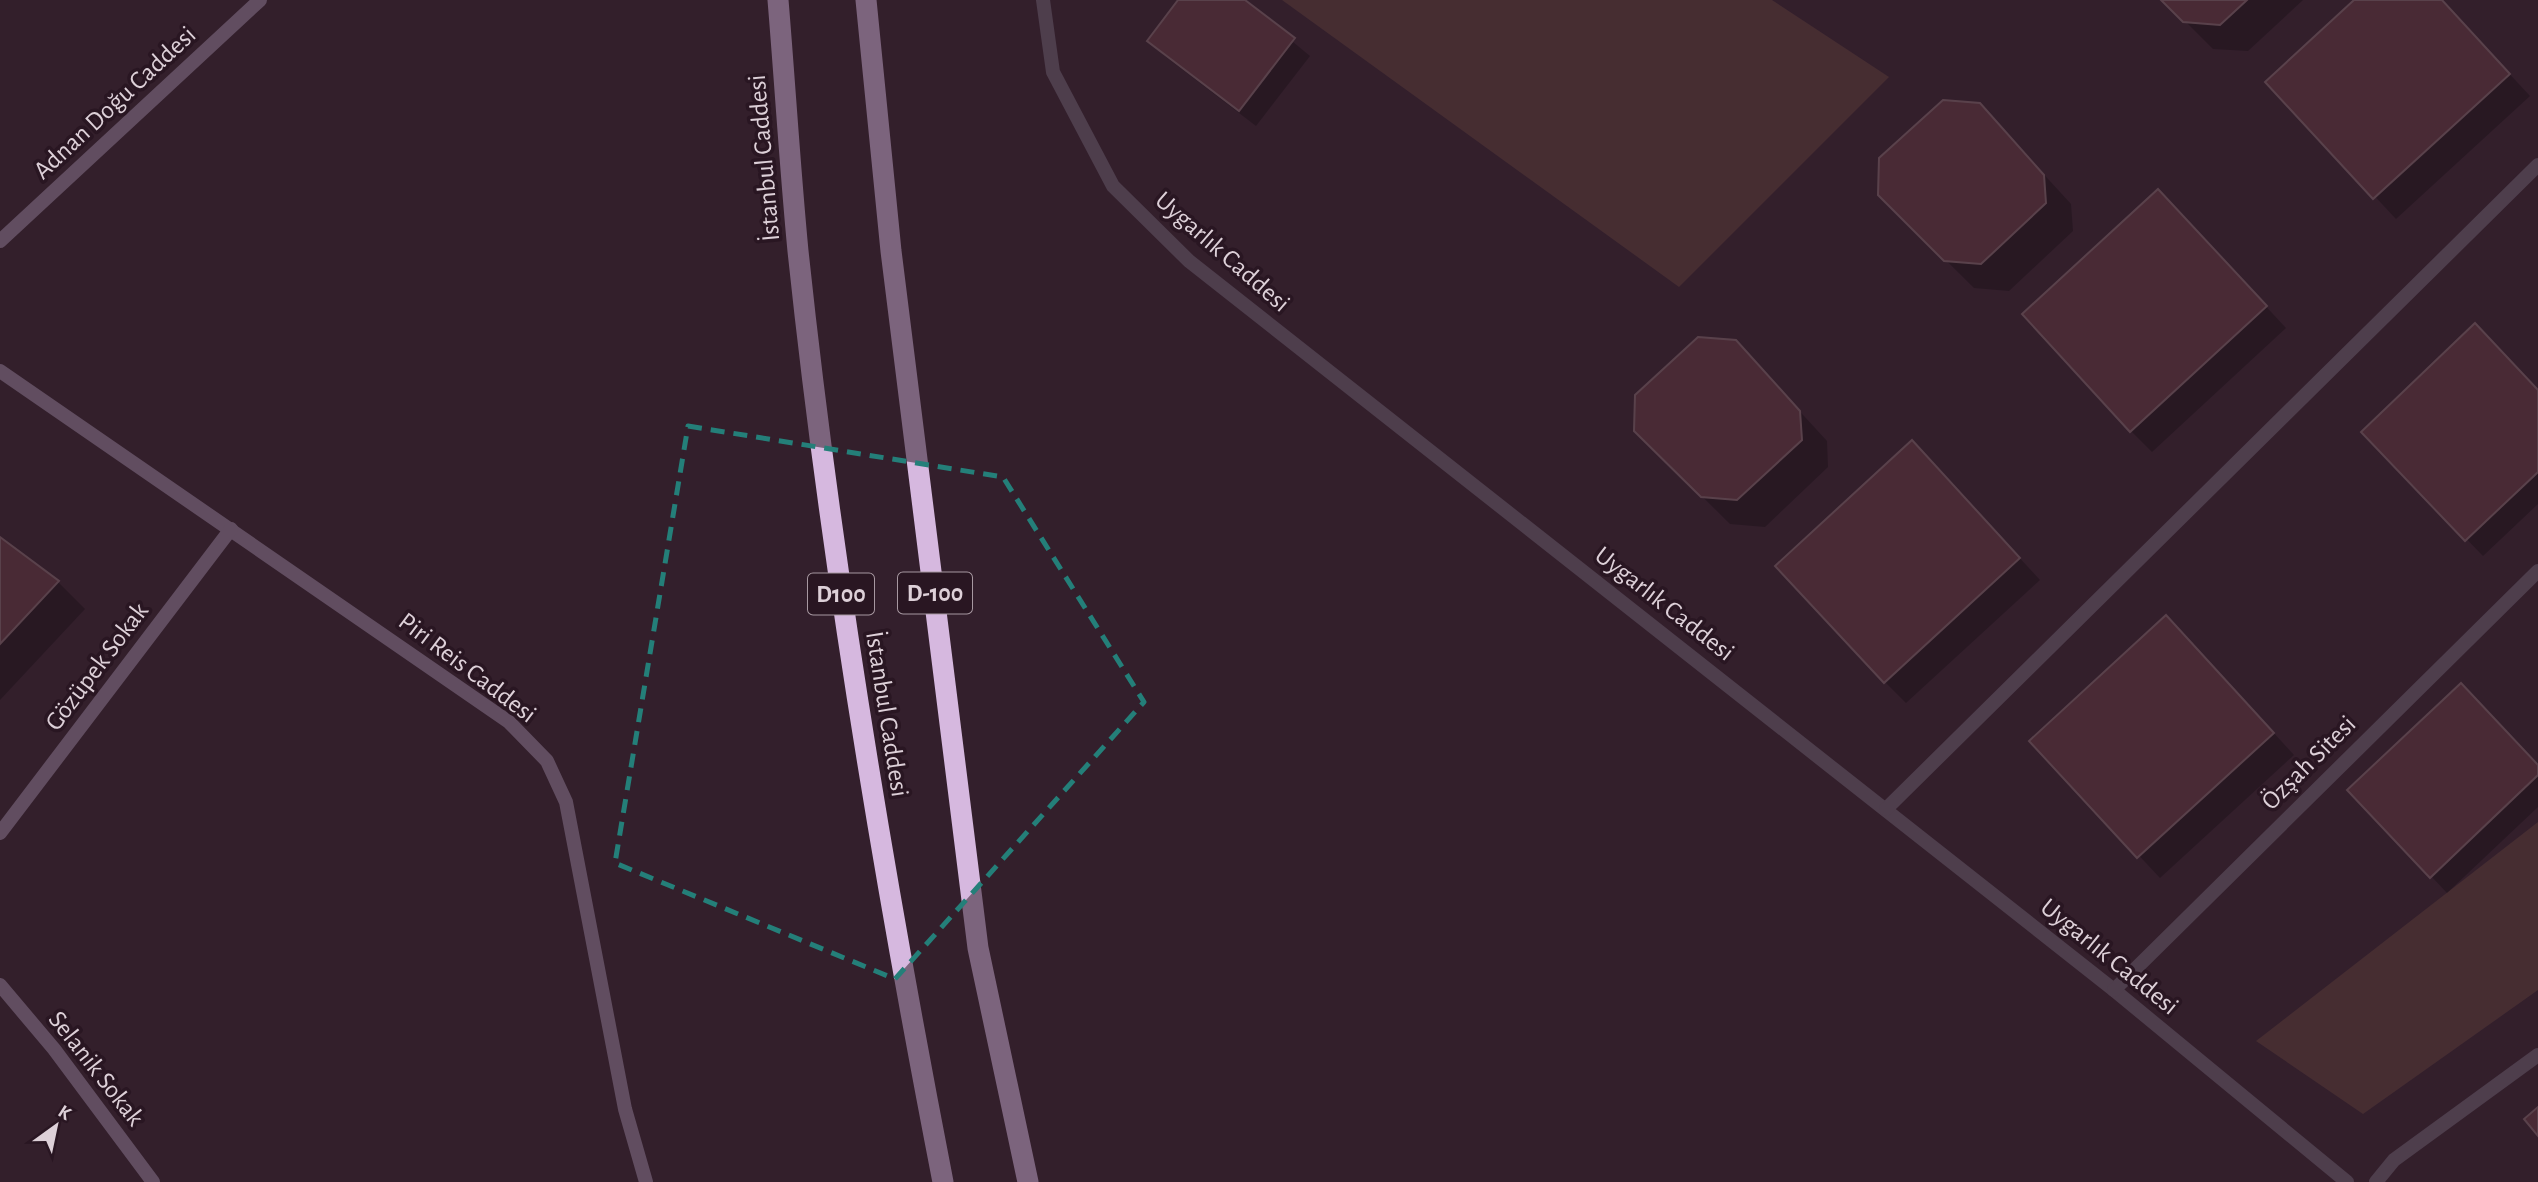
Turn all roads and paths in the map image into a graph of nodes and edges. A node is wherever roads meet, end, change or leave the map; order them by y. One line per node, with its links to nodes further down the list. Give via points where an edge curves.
1 (260, 0): 6 (main road, Adnan Doğu Caddesi)
2 (778, 0): 17 (highway, İstanbul Caddesi / D100, via 798,251 842,604 896,943)
3 (866, 0): 18 (highway, D-100, via 891,251 978,948)
4 (1043, 0): 10 (street, Uygarlık Caddesi, via 1053,72 1113,186 1189,261)
5 (2538, 165): 10 (street)
6 (0, 240)
7 (0, 371): 8 (main road, Piri Reis Caddesi)
8 (232, 529): 11 (main road, Gözüpek Sokak); 16 (main road, Piri Reis Caddesi, via 509,722 547,761 566,802 625,1109)
9 (2538, 571): 13 (street, Özşah Sitesi)
10 (1886, 809): 13 (street, Uygarlık Caddesi)
11 (0, 833)
12 (0, 985): 15 (main road, Selanik Sokak)
13 (2114, 990): 19 (street, Uygarlık Caddesi)
14 (2538, 1055): 20 (street, via 2394,1160)
15 (153, 1182)
16 (646, 1182)
17 (943, 1182)
18 (1028, 1182)
19 (2347, 1182)
20 (2376, 1182)

